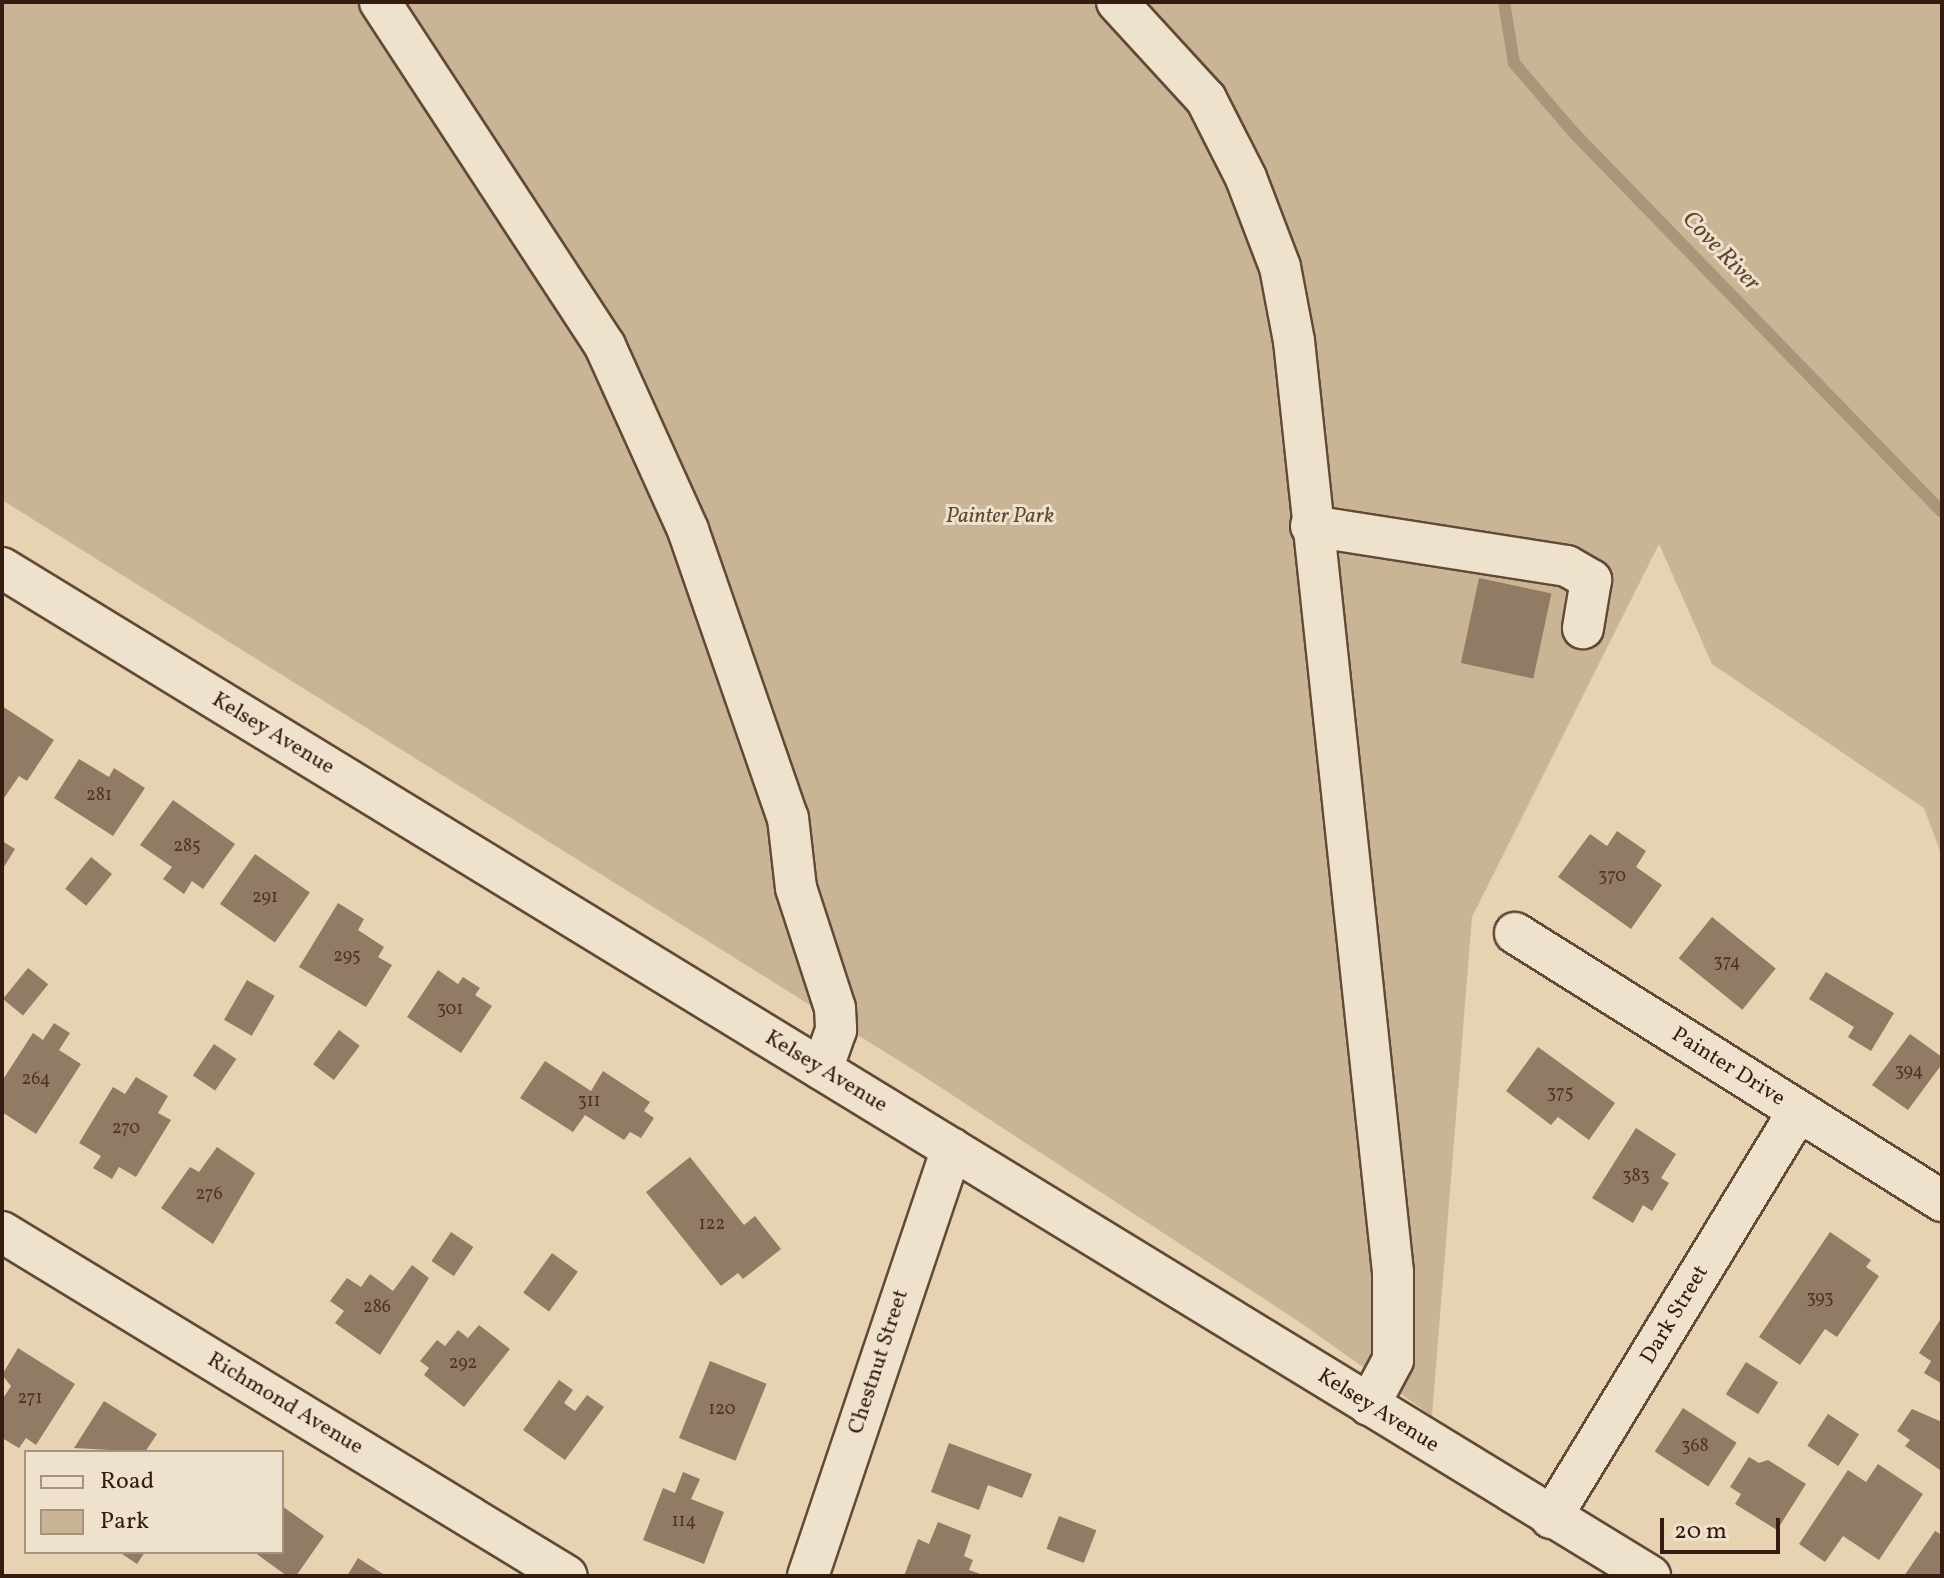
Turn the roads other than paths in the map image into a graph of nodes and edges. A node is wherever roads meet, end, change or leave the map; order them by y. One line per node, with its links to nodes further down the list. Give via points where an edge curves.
1 (380, 2): 7 (street, via 605,346 688,530 788,818 796,888 835,1008 836,1030)
2 (1117, 2): 3 (street, via 1206,99 1246,178 1280,267 1294,341)
3 (1311, 526): 5 (street, via 1567,566 1591,580); 12 (street, via 1393,1272 1393,1360)
4 (2, 568): 7 (street, Kelsey Avenue)
5 (1583, 628)
6 (1515, 933): 8 (street, Painter Drive)
7 (822, 1070): 9 (street, Kelsey Avenue)
8 (1798, 1111): 10 (street, Painter Drive); 13 (street, Dark Street)
9 (952, 1149): 12 (street, Kelsey Avenue); 15 (street, Chestnut Street)
10 (1942, 1201)
11 (2, 1232): 14 (street, Richmond Avenue)
12 (1369, 1405): 13 (street, Kelsey Avenue)
13 (1551, 1518): 16 (street, Kelsey Avenue)
14 (567, 1576)
15 (808, 1576)
16 (1650, 1576)

